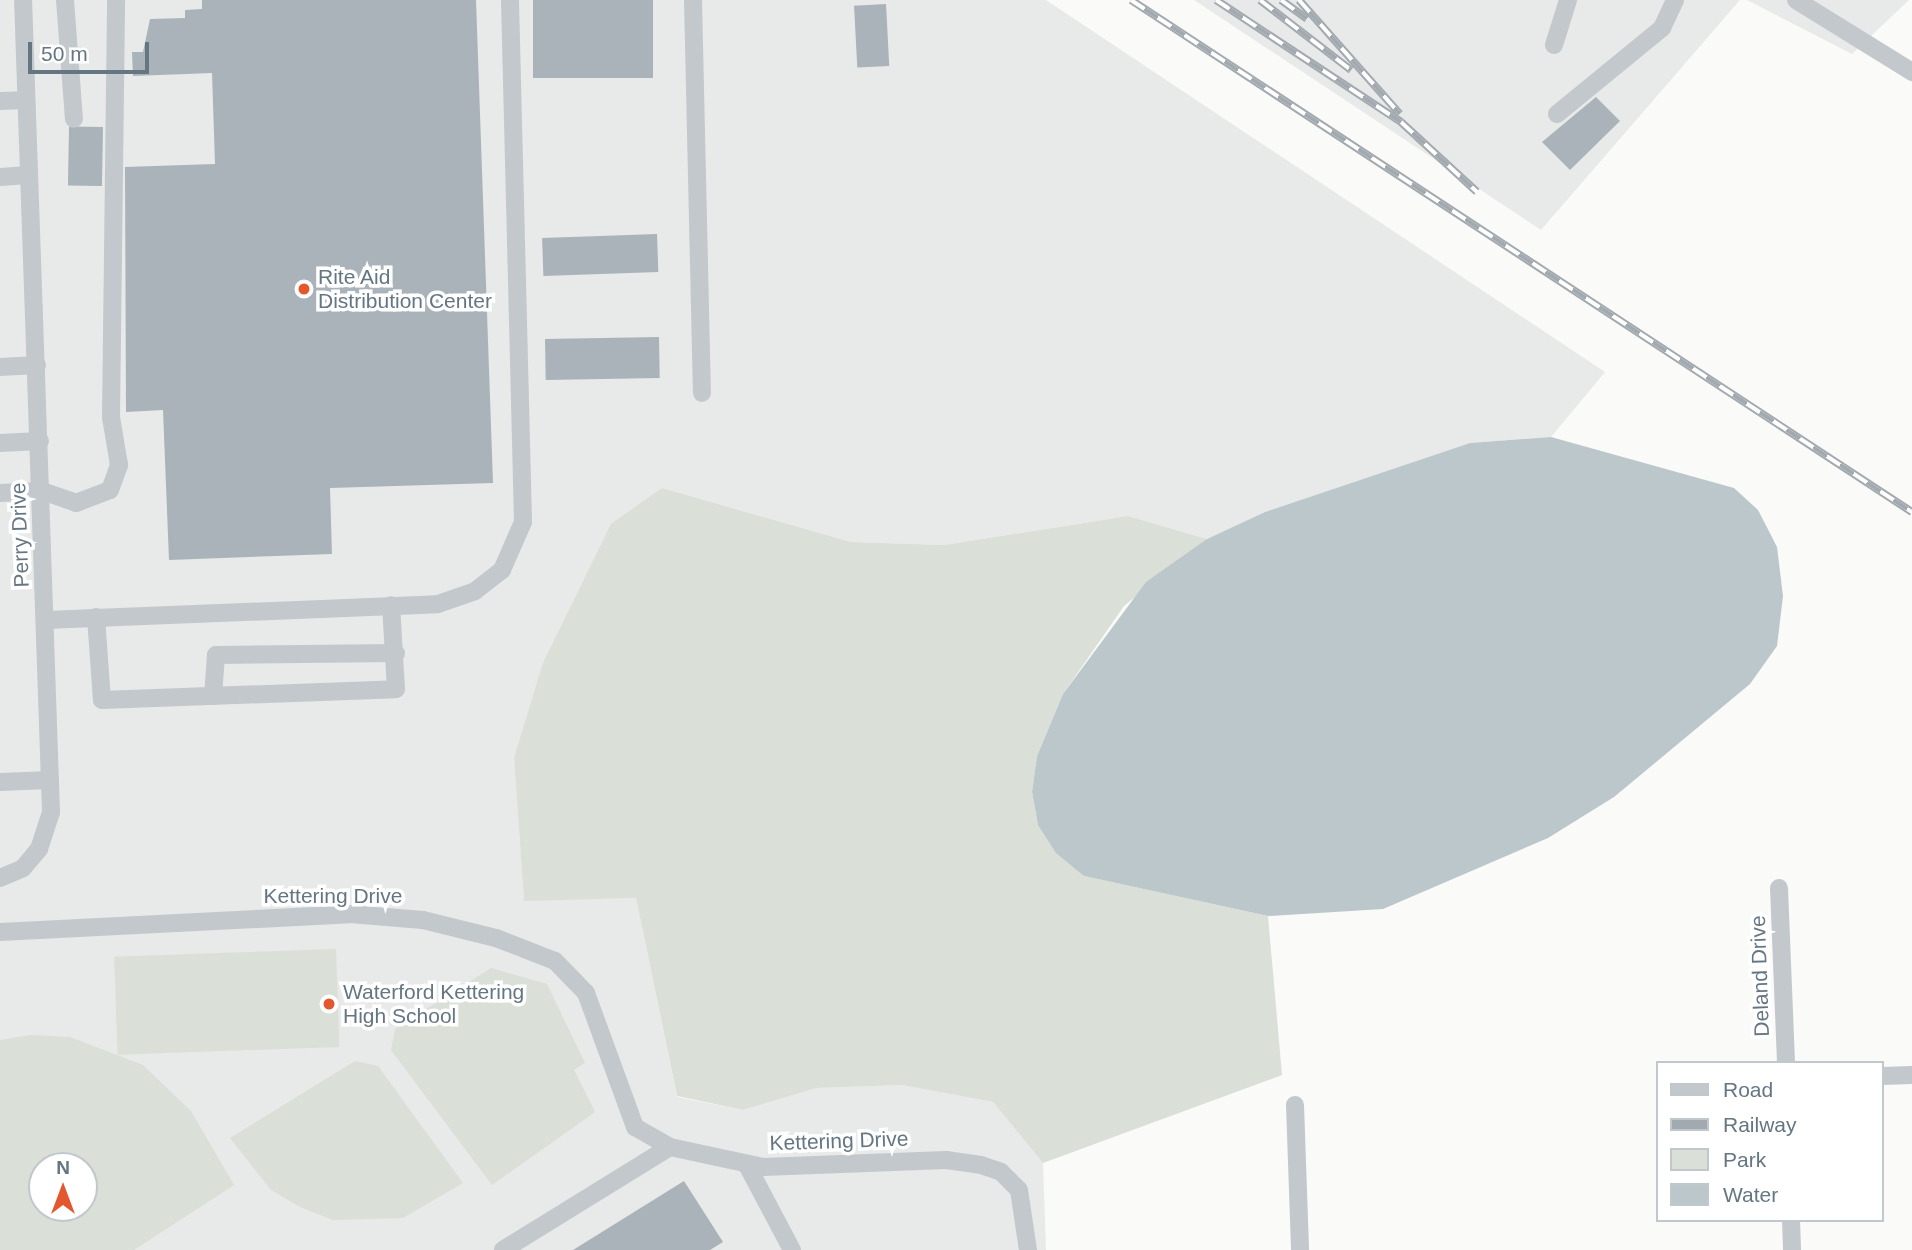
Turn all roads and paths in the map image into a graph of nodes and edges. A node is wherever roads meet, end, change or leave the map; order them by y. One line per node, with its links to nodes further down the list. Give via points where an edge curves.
1 (23, 0): 11 (street, Perry Drive)
2 (65, 0): 14 (street)
3 (116, 0): 22 (street, via 111,417 119,465 110,490 76,503)
4 (510, 0): 24 (street, via 523,522 502,570 475,591 438,604)
5 (693, 0): 19 (street)
6 (1568, 0): 9 (street)
7 (1675, 0): 13 (street, via 1662,27)
8 (1796, 0): 10 (street)
9 (1554, 45)
10 (1912, 72)
11 (25, 100): 12 (street); 15 (street, Perry Drive)
12 (0, 101)
13 (1557, 114)
14 (74, 119)
15 (28, 175): 16 (street); 17 (street, Perry Drive)
16 (0, 177)
17 (37, 365): 18 (street); 20 (street, Perry Drive)
18 (0, 367)
19 (702, 393)
20 (40, 441): 21 (street); 22 (street, Perry Drive)
21 (0, 443)
22 (42, 491): 23 (street); 26 (street, Perry Drive)
23 (0, 493)
24 (391, 605): 25 (street); 27 (street)
25 (96, 617): 26 (street); 28 (street, via 102,700)
26 (46, 620): 29 (street, Perry Drive)
27 (396, 653): 28 (street, via 396,689); 28 (street, via 216,655)
28 (213, 696)
29 (50, 780): 30 (street); 31 (street, Perry Drive, via 45,839 23,868)
30 (0, 782)
31 (0, 878)
32 (1779, 888): 34 (street, Deland Drive)
33 (0, 932): 38 (street, Kettering Drive, via 350,914 423,920 496,937 555,961 574,977 595,1012 611,1073 635,1127)
34 (1786, 1061)
35 (1912, 1075): 36 (street)
36 (1884, 1076)
37 (1295, 1105): 44 (street)
38 (670, 1147): 39 (street, Kettering Drive); 41 (street)
39 (747, 1165): 42 (street); 43 (street, Kettering Drive, via 947,1160 981,1165 1001,1172 1019,1190)
40 (1791, 1222): 45 (street)
41 (503, 1250)
42 (792, 1250)
43 (1028, 1250)
44 (1300, 1250)
45 (1792, 1250)

